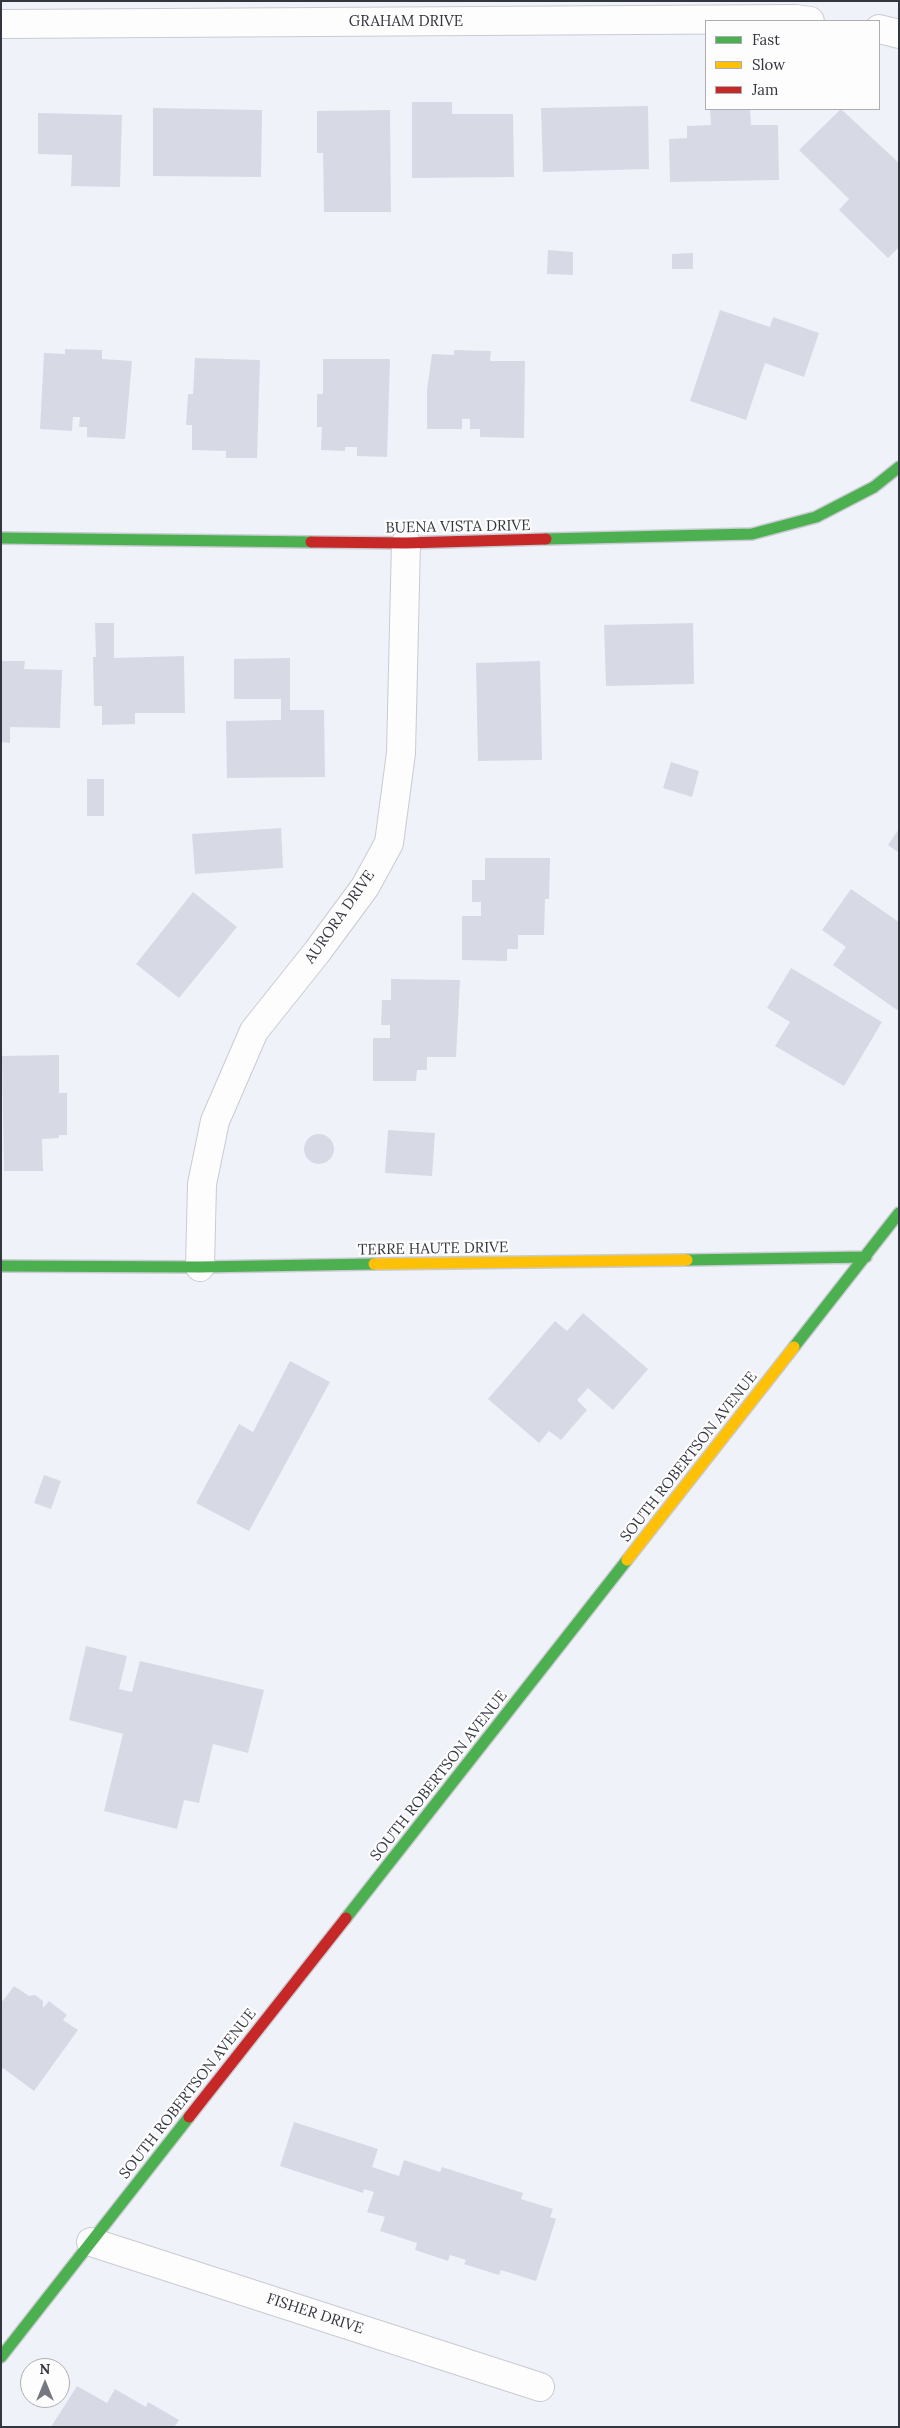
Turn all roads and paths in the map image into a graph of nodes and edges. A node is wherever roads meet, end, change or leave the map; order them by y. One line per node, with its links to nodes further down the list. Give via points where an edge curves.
1 (705, 20): 2 (street, GRAHAM DRIVE)
2 (1, 24)
3 (880, 29): 4 (street)
4 (899, 34)
5 (899, 467): 7 (street, BUENA VISTA DRIVE, via 874,487 816,517 752,534)
6 (1, 538): 7 (street, BUENA VISTA DRIVE)
7 (406, 544): 11 (street, AURORA DRIVE, via 401,753 389,843 365,887 254,1031 215,1121 202,1184)
8 (899, 1212): 9 (street, SOUTH ROBERTSON AVENUE)
9 (866, 1257): 11 (street, TERRE HAUTE DRIVE); 12 (street, SOUTH ROBERTSON AVENUE)
10 (1, 1266): 11 (street, TERRE HAUTE DRIVE)
11 (200, 1267)
12 (91, 2242): 13 (street, SOUTH ROBERTSON AVENUE); 14 (street, FISHER DRIVE)
13 (1, 2357)
14 (540, 2387)

